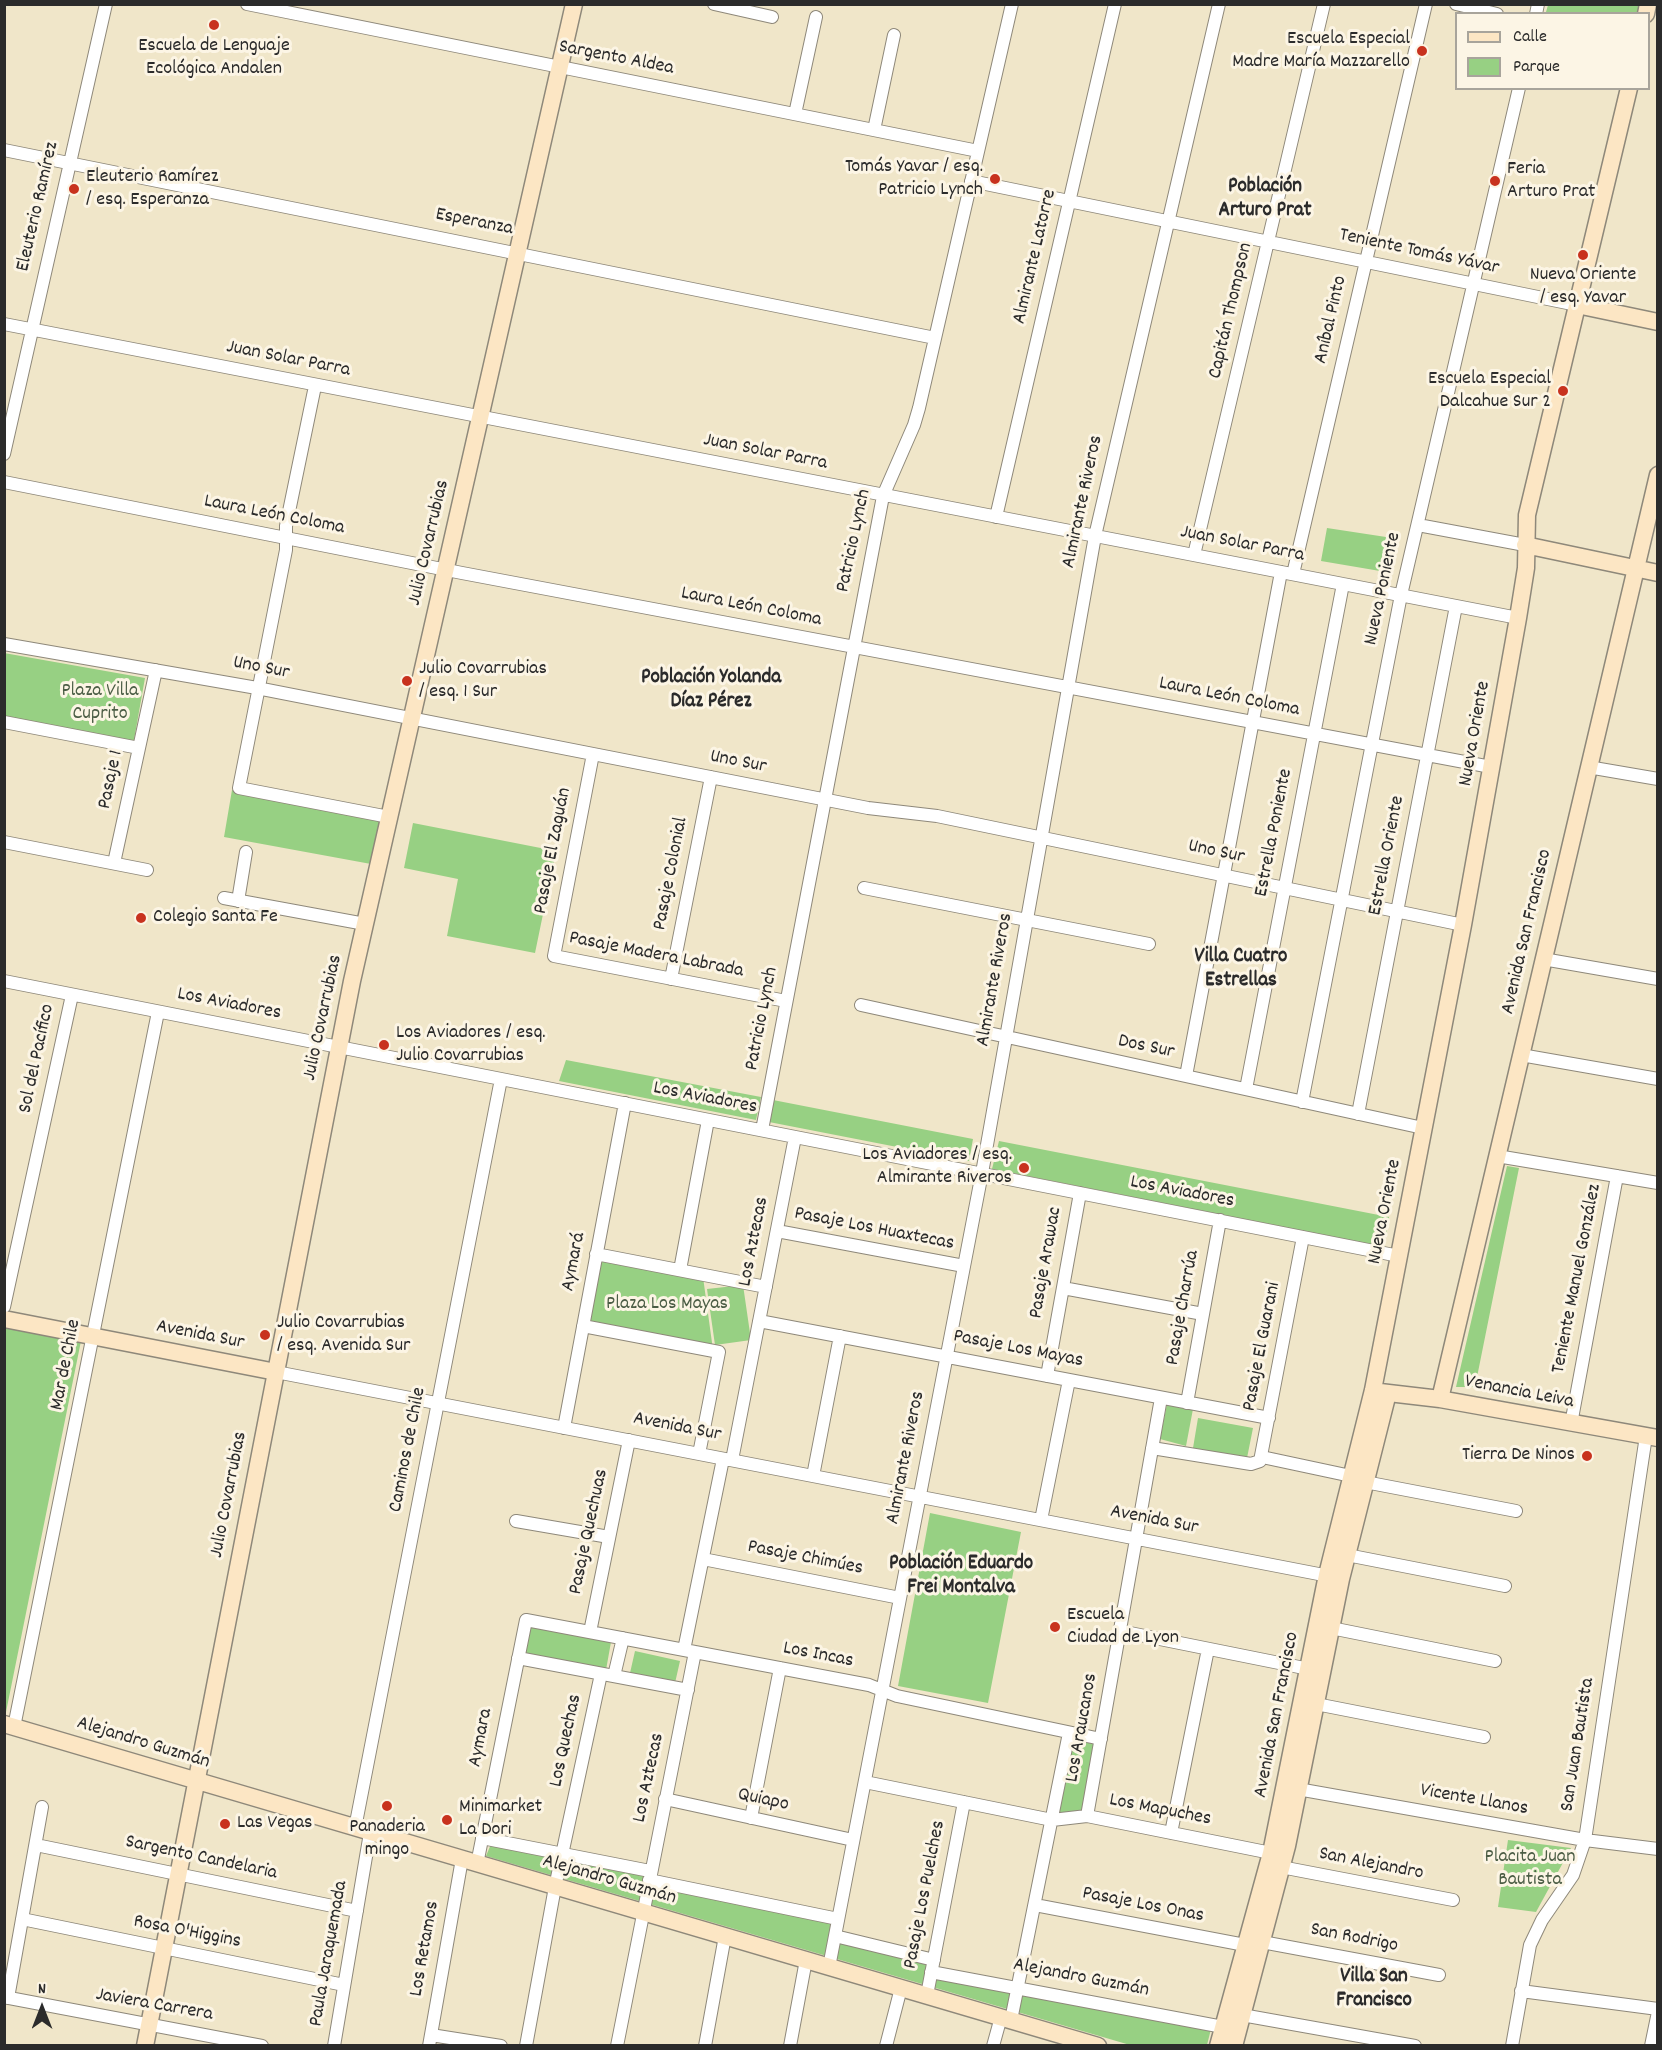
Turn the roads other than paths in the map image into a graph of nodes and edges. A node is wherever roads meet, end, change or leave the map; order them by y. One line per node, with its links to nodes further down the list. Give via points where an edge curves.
1 (106, 4): 22 (street, Eleuterio Ramírez)
2 (247, 4): 15 (street, Sargento Aldea)
3 (574, 4): 15 (street, Julio Covarrubias)
4 (714, 4): 12 (street)
5 (1012, 4): 21 (street, Patricio Lynch)
6 (1115, 4): 24 (street, Almirante Latorre)
7 (1219, 4): 25 (street, Almirante Riveros)
8 (1324, 4): 26 (street, Capitán Thompson)
9 (1426, 4): 28 (street, Aníbal Pinto)
10 (1456, 4): 11 (street)
11 (1489, 12)
12 (772, 17)
13 (816, 17): 18 (street)
14 (894, 35): 19 (street)
15 (560, 67): 18 (street, Sargento Aldea); 27 (street, Julio Covarrubias)
16 (1519, 90): 29 (street, Nueva Poniente)
17 (1629, 90): 30 (street, Nueva Oriente)
18 (795, 114): 19 (street, Sargento Aldea)
19 (874, 130): 21 (street, Sargento Aldea)
20 (4, 150): 22 (street, Esperanza)
21 (978, 151): 23 (street, Patricio Lynch)
22 (70, 162): 27 (street, Esperanza); 33 (street, Eleuterio Ramírez)
23 (971, 181): 24 (street, Teniente Tomás Yávar); 34 (street, Patricio Lynch)
24 (1069, 201): 25 (street, Teniente Tomás Yávar); 41 (street, Almirante Latorre)
25 (1168, 222): 26 (street, Teniente Tomás Yávar); 43 (street, Almirante Riveros)
26 (1268, 242): 28 (street, Teniente Tomás Yávar); 46 (street, Capitán Thompson)
27 (519, 254): 34 (street, Esperanza); 36 (street, Julio Covarrubias)
28 (1366, 262): 29 (street, Teniente Tomás Yávar); 49 (street, Aníbal Pinto)
29 (1473, 284): 30 (street, Teniente Tomás Yávar); 42 (street, Nueva Poniente)
30 (1577, 305): 31 (street); 45 (street, Nueva Oriente, via 1527,516)
31 (1658, 322)
32 (4, 324): 33 (street, Juan Solar Parra)
33 (31, 329): 35 (street, Juan Solar Parra); 37 (street, Eleuterio Ramírez)
34 (935, 338): 40 (street, Patricio Lynch, via 914,425)
35 (315, 386): 36 (street, Juan Solar Parra); 44 (street)
36 (481, 418): 40 (street, Juan Solar Parra); 48 (street, Julio Covarrubias)
37 (4, 454)
38 (1658, 475): 47 (street, Avenida San Francisco)
39 (4, 482): 44 (street, Laura León Coloma)
40 (883, 496): 41 (street, Juan Solar Parra); 56 (street, Patricio Lynch)
41 (996, 518): 43 (street, Juan Solar Parra)
42 (1418, 525): 45 (street); 52 (street, Nueva Poniente)
43 (1095, 536): 46 (street, Juan Solar Parra); 58 (street, Almirante Riveros)
44 (286, 538): 48 (street, Laura León Coloma); 59 (street)
45 (1525, 545): 47 (street); 54 (street, Nueva Oriente)
46 (1194, 555): 49 (street, Juan Solar Parra)
47 (1634, 569): 50 (street); 69 (street, Avenida San Francisco)
48 (445, 570): 56 (street, Laura León Coloma); 60 (street, Julio Covarrubias)
49 (1287, 573): 51 (street, Juan Solar Parra); 62 (street, Aníbal Pinto)
50 (1658, 573)
51 (1343, 584): 52 (street, Juan Solar Parra); 63 (street, Estrella Poniente)
52 (1401, 595): 53 (street, Juan Solar Parra); 64 (street, Nueva Poniente)
53 (1456, 606): 54 (street, Juan Solar Parra); 67 (street, Estrella Oriente)
54 (1518, 618): 68 (street, Nueva Oriente)
55 (4, 644): 57 (street, Uno Sur)
56 (853, 647): 58 (street, Laura León Coloma); 72 (street, Patricio Lynch)
57 (156, 670): 59 (street, Uno Sur); 65 (street, Pasaje 1)
58 (1068, 687): 62 (street, Laura León Coloma); 74 (street, Almirante Riveros)
59 (257, 688): 60 (street, Uno Sur); 73 (street, via 238,788)
60 (411, 718): 66 (street, Uno Sur); 73 (street, Julio Covarrubias)
61 (4, 722): 65 (street)
62 (1253, 722): 63 (street, Laura León Coloma); 79 (street, Aníbal Pinto)
63 (1314, 734): 64 (street, Laura León Coloma); 81 (street, Estrella Poniente)
64 (1372, 744): 67 (street, Laura León Coloma); 83 (street, Nueva Poniente)
65 (139, 748): 77 (street, Pasaje 1)
66 (593, 754): 70 (street, Uno Sur); 90 (street, Pasaje El Zaguán)
67 (1428, 755): 68 (street, Laura León Coloma); 85 (street, Estrella Oriente)
68 (1491, 767): 88 (street, Nueva Oriente)
69 (1588, 767): 71 (street); 91 (street, Avenida San Francisco)
70 (711, 777): 72 (street, Uno Sur); 93 (street, Pasaje Colonial)
71 (1658, 779)
72 (824, 799): 74 (street, Uno Sur); 96 (street, Patricio Lynch)
73 (389, 817): 87 (street, Julio Covarrubias)
74 (1041, 837): 79 (street, Uno Sur); 86 (street, Almirante Riveros)
75 (4, 842): 77 (street)
76 (246, 852): 84 (street)
77 (114, 863): 78 (street)
78 (147, 870)
79 (1224, 875): 81 (street, Uno Sur); 102 (street, Aníbal Pinto)
80 (864, 888): 86 (street)
81 (1285, 888): 83 (street, Uno Sur); 105 (street, Estrella Poniente)
82 (224, 898): 84 (street)
83 (1342, 900): 85 (street, Uno Sur); 106 (street, Nueva Poniente)
84 (238, 901): 87 (street)
85 (1397, 911): 88 (street, Uno Sur); 108 (street, Estrella Oriente)
86 (1027, 920): 89 (street); 99 (street, Almirante Riveros)
87 (365, 924): 100 (street, Julio Covarrubias)
88 (1463, 926): 110 (street, Nueva Oriente)
89 (1149, 944)
90 (554, 956): 93 (street, Pasaje Madera Labrada)
91 (1543, 959): 92 (street); 101 (street, Avenida San Francisco)
92 (1657, 977)
93 (671, 979): 96 (street, Pasaje Madera Labrada)
94 (4, 981): 95 (street, Los Aviadores)
95 (72, 995): 98 (street, Los Aviadores); 127 (street, Sol del Pacífico)
96 (786, 1001): 111 (street, Patricio Lynch)
97 (861, 1005): 99 (street, Dos Sur)
98 (158, 1012): 100 (street, Los Aviadores); 132 (street, Mar de Chile)
99 (1006, 1037): 102 (street, Dos Sur); 114 (street, Almirante Riveros)
100 (339, 1047): 103 (street, Los Aviadores); 135 (street, Julio Covarrubias)
101 (1521, 1054): 104 (street); 113 (street, Avenida San Francisco)
102 (1186, 1076): 105 (street, Dos Sur)
103 (501, 1079): 107 (street, Los Aviadores); 141 (street, Caminos de Chile)
104 (1658, 1079)
105 (1246, 1089): 106 (street, Dos Sur)
106 (1302, 1102): 108 (street, Dos Sur)
107 (625, 1103): 109 (street, Los Aviadores); 121 (street, Aymará)
108 (1358, 1114): 110 (street, Dos Sur)
109 (708, 1120): 111 (street, Los Aviadores); 124 (street)
110 (1423, 1128): 122 (street, Nueva Oriente)
111 (762, 1130): 112 (street, Los Aviadores)
112 (795, 1137): 114 (street, Los Aviadores); 119 (street, Los Aztecas)
113 (1497, 1156): 115 (street); 140 (street, Avenida San Francisco)
114 (981, 1173): 117 (street, Los Aviadores); 123 (street, Almirante Riveros)
115 (1617, 1176): 116 (street); 144 (street, Teniente Manuel González)
116 (1658, 1183)
117 (1080, 1193): 118 (street, Los Aviadores); 126 (street, Pasaje Arawac)
118 (1220, 1220): 120 (street, Los Aviadores); 128 (street, Pasaje Charrúa)
119 (777, 1231): 123 (street, Pasaje Los Huaxtecas); 125 (street, Los Aztecas)
120 (1303, 1237): 122 (street, Los Aviadores); 143 (street, Pasaje El Guarani)
121 (596, 1254): 124 (street); 131 (street, Aymará)
122 (1399, 1256): 138 (street, Nueva Oriente)
123 (963, 1266): 134 (street, Almirante Riveros)
124 (680, 1270): 125 (street)
125 (766, 1287): 130 (street, Los Aztecas)
126 (1063, 1288): 128 (street); 136 (street, Pasaje Arawac)
127 (4, 1307)
128 (1203, 1314): 142 (street, Pasaje Charrúa)
129 (4, 1319): 132 (street, Avenida Sur)
130 (759, 1321): 133 (street, Pasaje Los Mayas); 150 (street, Los Aztecas)
131 (583, 1326): 145 (street, Aymará); 149 (street, via 718,1352)
132 (93, 1336): 135 (street, Avenida Sur); 180 (street, Mar de Chile)
133 (840, 1336): 134 (street, Pasaje Los Mayas); 152 (street)
134 (946, 1357): 136 (street, Pasaje Los Mayas); 154 (street, Almirante Riveros)
135 (276, 1372): 141 (street, Avenida Sur); 184 (street, Julio Covarrubias)
136 (1047, 1376): 137 (street, Pasaje Los Mayas)
137 (1069, 1380): 139 (street, Pasaje Los Mayas); 156 (street)
138 (1380, 1392): 140 (street, Venancia Leiva); 153 (street, Avenida San Francisco)
139 (1161, 1398): 142 (street, Pasaje Los Mayas); 148 (street, Los Araucanos)
140 (1440, 1399): 144 (street, Venancia Leiva)
141 (438, 1403): 145 (street, Avenida Sur); 193 (street, Caminos de Chile)
142 (1187, 1403): 143 (street, Pasaje Los Mayas)
143 (1269, 1419): 151 (street, Pasaje El Guarani)
144 (1571, 1424): 146 (street, Venancia Leiva)
145 (564, 1428): 147 (street, Avenida Sur)
146 (1652, 1437): 197 (street, San Juan Bautista)
147 (629, 1440): 149 (street, Avenida Sur); 158 (street, Pasaje Quechuas)
148 (1152, 1448): 151 (street); 159 (street, Los Araucanos)
149 (699, 1454): 150 (street, Avenida Sur)
150 (728, 1460): 152 (street, Avenida Sur); 161 (street, Los Aztecas)
151 (1260, 1460): 153 (street)
152 (813, 1476): 154 (street, Avenida Sur)
153 (1358, 1479): 155 (street); 160 (street, Avenida San Francisco); 162 (street, Avenida San Francisco)
154 (919, 1497): 156 (street, Avenida Sur); 164 (street, Almirante Riveros)
155 (1516, 1511)
156 (1041, 1520): 159 (street, Avenida Sur)
157 (516, 1521): 158 (street)
158 (609, 1537): 168 (street, Pasaje Quechuas)
159 (1136, 1539): 162 (street, Avenida Sur); 167 (street, Los Araucanos)
160 (1347, 1555): 162 (street, Avenida San Francisco); 163 (street)
161 (703, 1559): 164 (street, Pasaje Chimúes); 171 (street, Los Aztecas)
162 (1334, 1577): 166 (street, Avenida San Francisco); 175 (street, Avenida San Francisco)
163 (1505, 1586)
164 (900, 1598): 178 (street, Almirante Riveros)
165 (526, 1620): 168 (street, Los Incas); 172 (street, Aymara)
166 (1330, 1628): 173 (street); 179 (street, Avenida San Francisco)
167 (1120, 1631): 170 (street); 183 (street, Los Araucanos)
168 (590, 1632): 169 (street, Los Incas)
169 (623, 1638): 171 (street, Los Incas); 176 (street, Los Quechas)
170 (1208, 1649): 175 (street); 194 (street)
171 (690, 1651): 174 (street, Los Incas); 177 (street, Los Aztecas)
172 (518, 1658): 176 (street); 195 (street, Aymara)
173 (1496, 1661)
174 (780, 1668): 178 (street, Los Incas); 191 (street)
175 (1309, 1669): 186 (street, Avenida San Francisco)
176 (608, 1675): 177 (street); 200 (street, Los Quechas)
177 (688, 1690): 187 (street, Los Aztecas)
178 (882, 1690): 181 (street, Los Incas); 185 (street, Almirante Riveros)
179 (1316, 1704): 182 (street); 186 (street, Avenida San Francisco)
180 (9, 1726): 184 (street, Alejandro Guzmán)
181 (1069, 1732): 183 (street, Los Incas); 192 (street, Los Araucanos)
182 (1484, 1737)
183 (1101, 1739): 190 (street, Los Araucanos)
184 (196, 1782): 193 (street, Alejandro Guzmán); 204 (street, Julio Covarrubias)
185 (865, 1782): 188 (street, Los Mapuches); 196 (street, Almirante Riveros)
186 (1292, 1788): 197 (street, Vicente Llanos); 201 (street, Avenida San Francisco); 203 (street, Avenida San Francisco)
187 (665, 1799): 191 (street, Quiapo); 205 (street, Los Aztecas)
188 (964, 1802): 192 (street, Los Mapuches); 218 (street, Pasaje Los Puelches)
189 (42, 1807): 198 (street)
190 (1087, 1816): 192 (street, Los Mapuches); 194 (street, Los Mapuches)
191 (751, 1818): 196 (street, Quiapo)
192 (1052, 1820): 208 (street, Los Araucanos)
193 (363, 1830): 202 (street, Alejandro Guzmán); 209 (street, Paula Jaraquemada)
194 (1171, 1833): 201 (street, Los Mapuches)
195 (482, 1838): 200 (street, Alejandro Guzmán); 202 (street, Aymara)
196 (853, 1840): 212 (street, Almirante Riveros)
197 (1585, 1840): 199 (street, Vicente Llanos); 224 (street, San Juan Bautista, via 1573,1875 1535,1932 1526,1956)
198 (36, 1845): 204 (street, Sargento Candelaria); 211 (street)
199 (1658, 1849)
200 (563, 1853): 205 (street, Alejandro Guzmán); 206 (street, Los Quechas)
201 (1271, 1853): 215 (street, Avenida San Francisco)
202 (469, 1862): 206 (street, Alejandro Guzmán); 232 (street, Los Retamos)
203 (1281, 1868): 207 (street, San Alejandro); 215 (street, Avenida San Francisco)
204 (178, 1874): 209 (street, Sargento Candelaria); 216 (street, Julio Covarrubias)
205 (649, 1876): 210 (street, Los Aztecas); 212 (street, Alejandro Guzmán)
206 (555, 1887): 210 (street, Alejandro Guzmán); 237 (street, Los Quechas)
207 (1453, 1900)
208 (1035, 1905): 215 (street, Pasaje Los Onas); 223 (street, Los Araucanos)
209 (357, 1911): 221 (street, Paula Jaraquemada)
210 (642, 1912): 213 (street, Alejandro Guzmán); 238 (street, Los Aztecas)
211 (22, 1919): 216 (street, Rosa O'Higgins); 226 (street)
212 (838, 1919): 214 (street, Almirante Riveros)
213 (724, 1936): 217 (street, Alejandro Guzmán); 239 (street)
214 (835, 1936): 218 (street, Alejandro Guzmán); 219 (street, Almirante Riveros)
215 (1253, 1944): 220 (street, San Rodrigo); 228 (street, Avenida San Francisco); 231 (street, Avenida San Francisco)
216 (164, 1948): 221 (street, Rosa O'Higgins); 230 (street, Julio Covarrubias)
217 (806, 1960): 219 (street, Alejandro Guzmán); 240 (street)
218 (933, 1966): 223 (street, Alejandro Guzmán); 225 (street, Pasaje Los Puelches)
219 (829, 1967): 222 (street, Alejandro Guzmán)
220 (1439, 1975)
221 (344, 1985): 235 (street, Paula Jaraquemada)
222 (900, 1988): 225 (street, Alejandro Guzmán); 241 (street)
223 (1018, 1988): 229 (street, Los Araucanos); 231 (street, Alejandro Guzmán)
224 (1521, 1991): 227 (street); 247 (street, San Juan Bautista)
225 (927, 1995): 229 (street, Alejandro Guzmán)
226 (6, 1997): 230 (street, Javiera Carrera)
227 (1658, 2010): 248 (street)
228 (1242, 2014): 245 (street, Avenida San Francisco); 246 (street)
229 (1006, 2019): 242 (street, Los Araucanos); 243 (street, Alejandro Guzmán)
230 (149, 2025): 233 (street, Julio Covarrubias); 234 (street, Javiera Carrera)
231 (1222, 2027): 244 (street, Avenida San Francisco)
232 (430, 2040): 236 (street)
233 (145, 2046)
234 (262, 2046)
235 (334, 2046)
236 (501, 2046)
237 (526, 2046)
238 (617, 2046)
239 (705, 2046)
240 (790, 2046)
241 (886, 2046)
242 (993, 2046)
243 (1098, 2046)
244 (1218, 2046)
245 (1234, 2046)
246 (1415, 2046)
247 (1512, 2046)
248 (1651, 2046)

